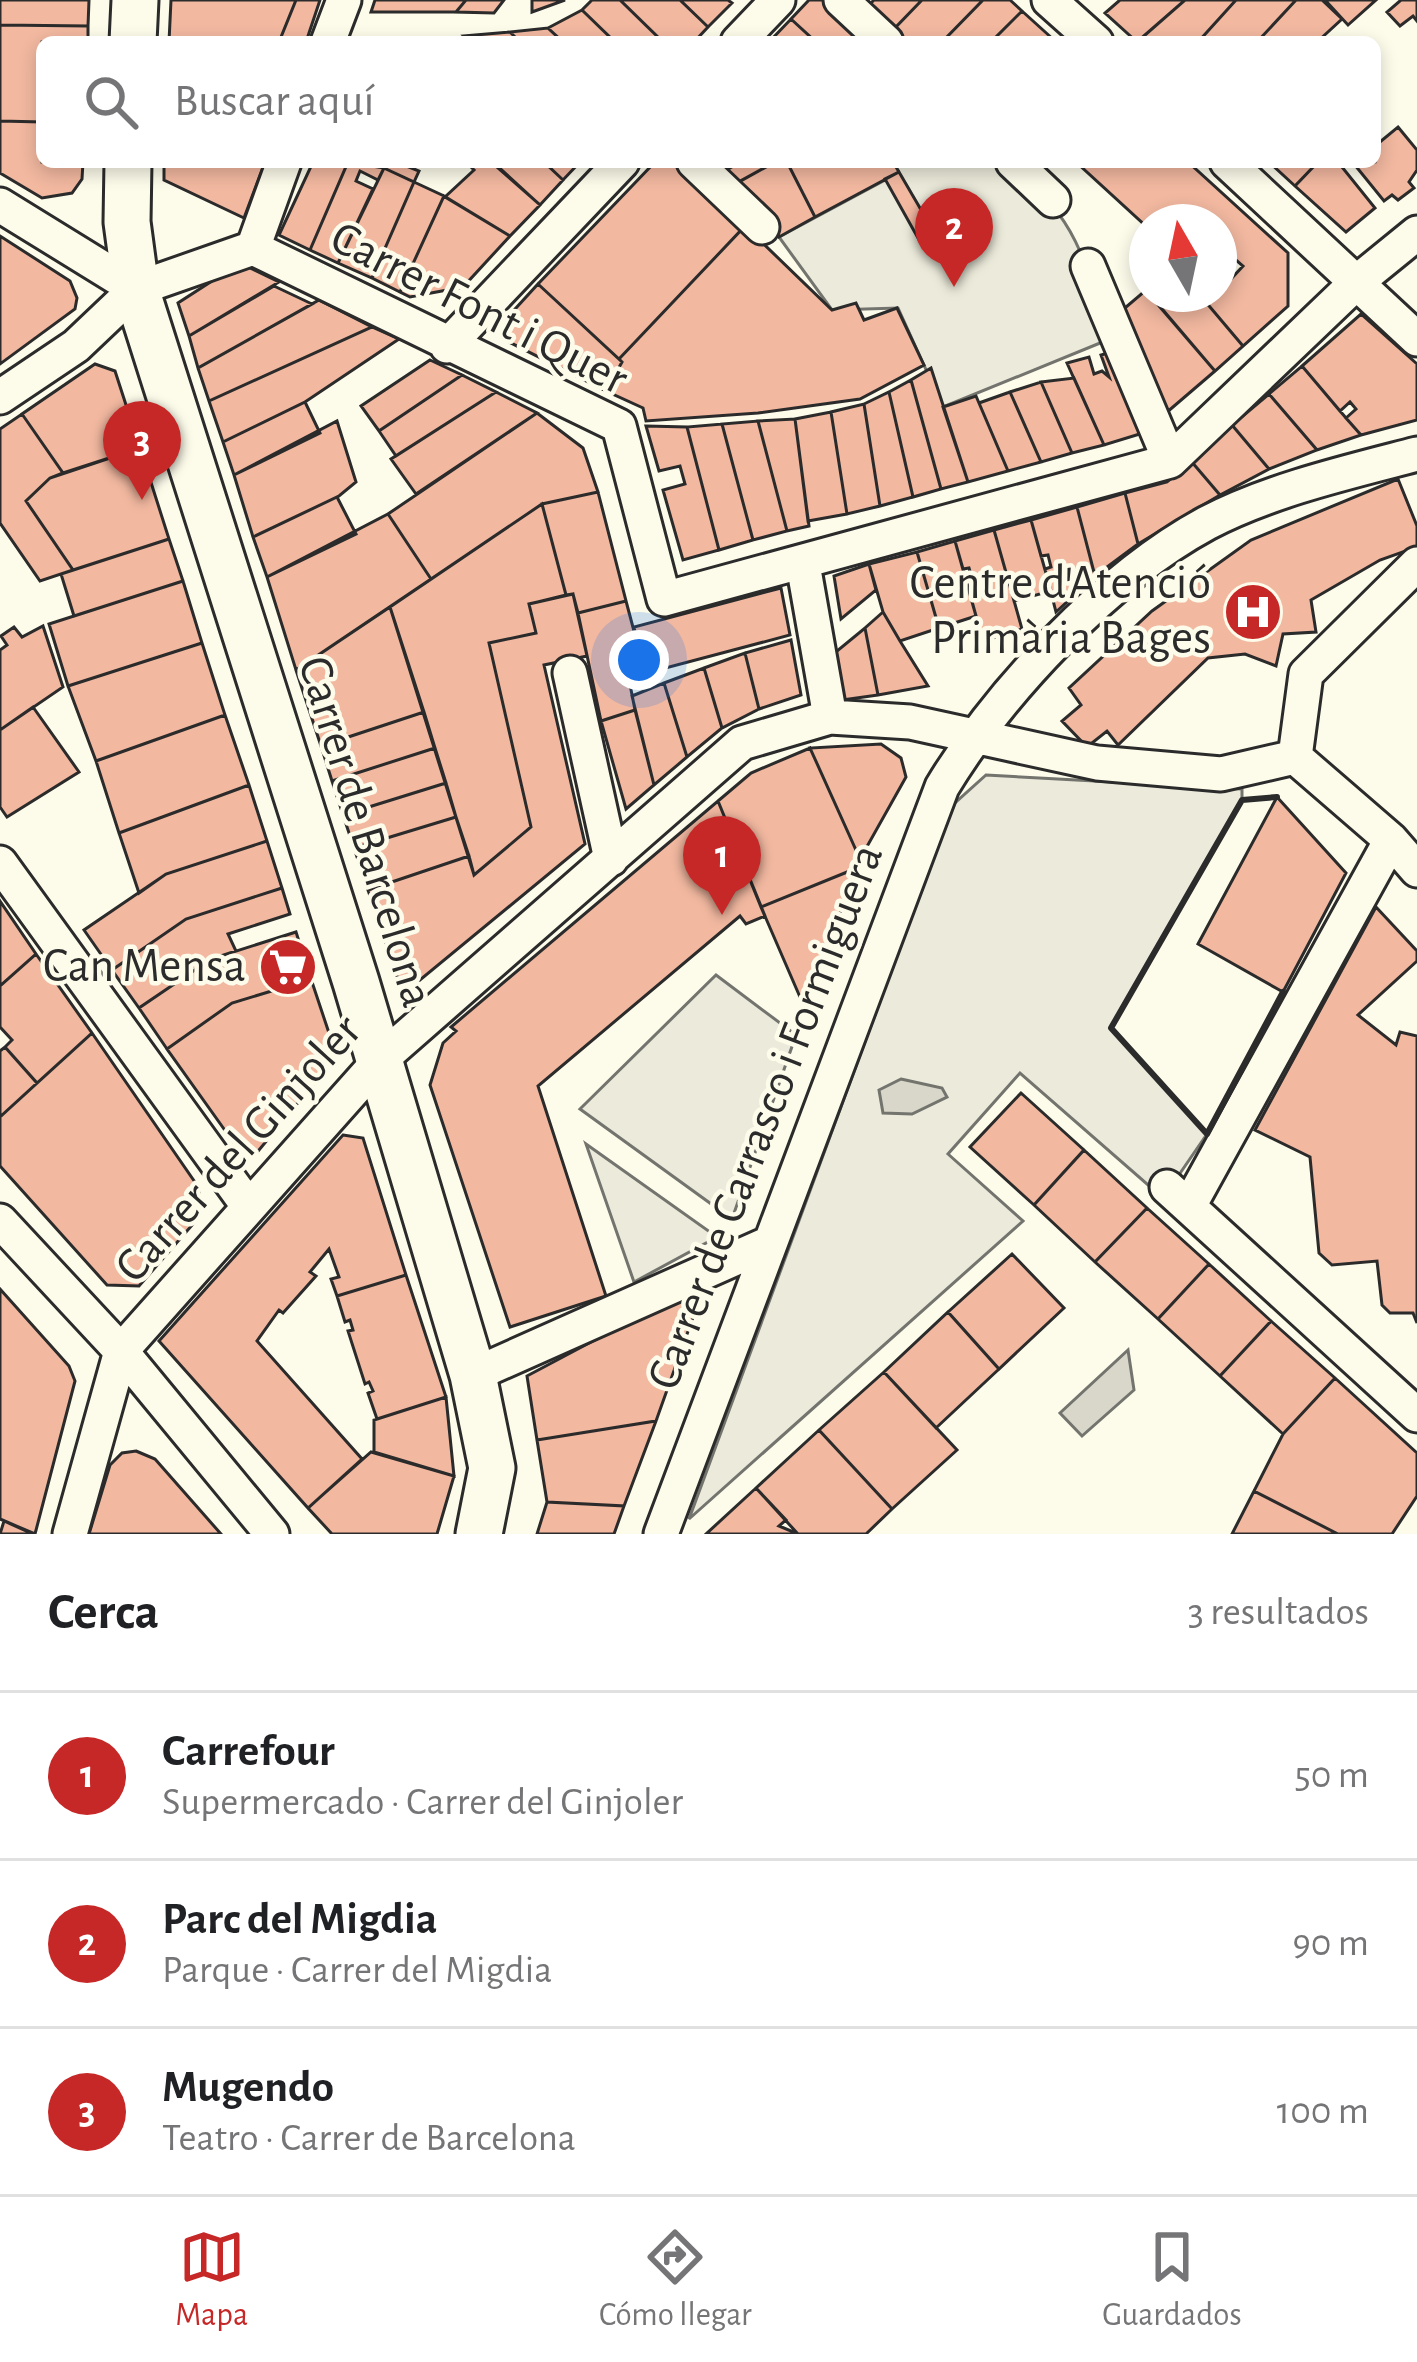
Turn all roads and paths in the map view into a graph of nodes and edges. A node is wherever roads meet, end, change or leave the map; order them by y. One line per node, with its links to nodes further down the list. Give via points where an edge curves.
1 (134, 0): 6 (street)
2 (344, 0): 7 (street)
3 (778, 0): 8 (street)
4 (841, 0): 9 (street)
5 (1049, 0): 10 (street)
6 (133, 36)
7 (330, 36)
8 (744, 36)
9 (880, 36)
10 (1089, 36)
11 (128, 168): 24 (street, Carrer de Barcelona)
12 (282, 168): 21 (street)
13 (616, 168): 26 (street)
14 (700, 168): 19 (street)
15 (1019, 168): 17 (street)
16 (1234, 168): 23 (street)
17 (1053, 200)
18 (0, 205): 24 (street)
19 (761, 227)
20 (1417, 233): 23 (street)
21 (253, 248): 24 (street, Carrer Font i Quer); 26 (street, Carrer Font i Quer)
22 (1088, 266): 29 (street)
23 (1358, 281): 25 (street); 29 (street)
24 (136, 289): 27 (street, via 76,346); 40 (street, Carrer de Barcelona)
25 (1417, 339)
26 (447, 346): 30 (street, Carrer Font i Quer, via 619,426 664,599)
27 (0, 398)
28 (1417, 454): 34 (street, Carrer de Carrasco i Formiguera, via 1208,523 1064,633)
29 (1170, 461): 30 (street)
30 (803, 564): 33 (street)
31 (1417, 564): 35 (street, via 1306,674)
32 (570, 673): 37 (street)
33 (830, 717): 34 (street, Carrer del Ginjoler, via 910,722); 37 (street, Carrer del Ginjoler, via 742,743)
34 (971, 739): 35 (street, via 1097,763 1221,774); 43 (street, Carrer de Carrasco i Formiguera, via 942,787)
35 (1294, 758): 36 (street)
36 (1391, 840): 39 (street); 46 (street, via 1178,1197)
37 (610, 859): 40 (street, Carrer del Ginjoler)
38 (0, 863): 41 (street)
39 (1417, 870)
40 (380, 1060): 41 (street, Carrer del Ginjoler); 45 (street, Carrer de Barcelona)
41 (249, 1207): 44 (street, Carrer del Ginjoler)
42 (0, 1221): 44 (street)
43 (765, 1246): 45 (street); 50 (street, Carrer de Carrasco i Formiguera)
44 (121, 1351): 47 (street); 48 (street)
45 (473, 1376): 49 (street, Carrer de Barcelona, via 492,1468)
46 (1417, 1415)
47 (70, 1534)
48 (272, 1534)
49 (479, 1534)
50 (661, 1534)

